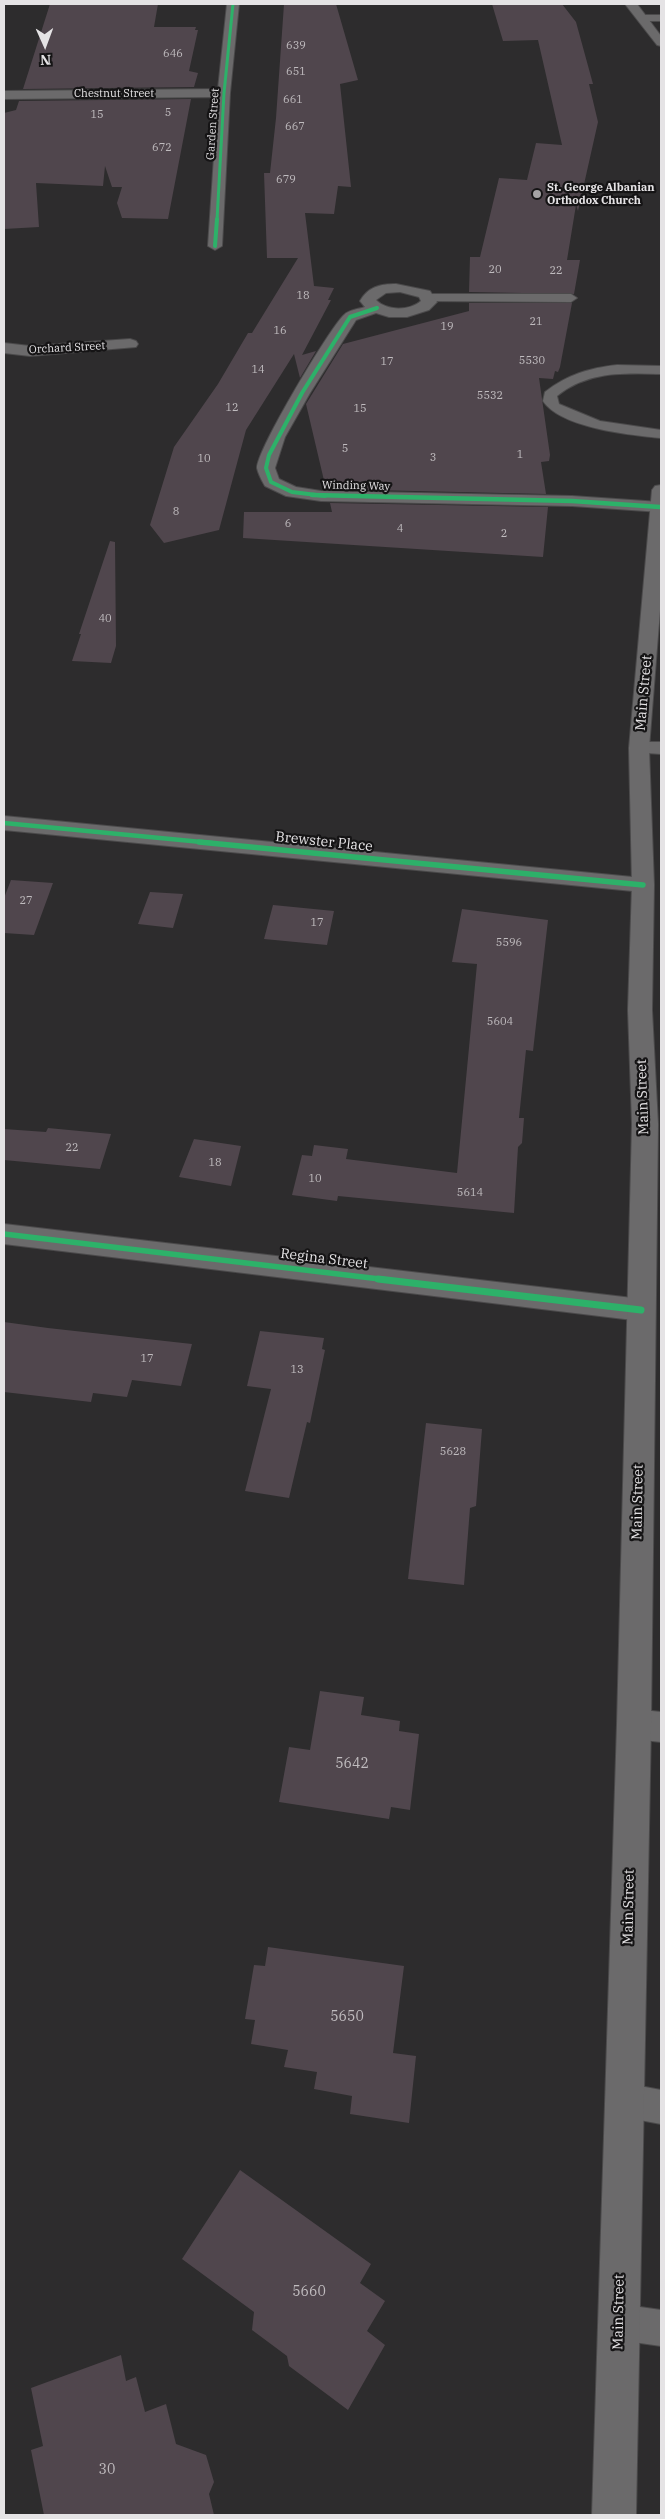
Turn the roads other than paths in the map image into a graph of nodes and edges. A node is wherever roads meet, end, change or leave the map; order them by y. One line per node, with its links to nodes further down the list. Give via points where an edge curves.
1 (233, 4): 6 (street, Garden Street)
2 (631, 4): 3 (street)
3 (644, 18): 4 (street); 5 (street)
4 (661, 18)
5 (661, 43)
6 (224, 93): 7 (street, Chestnut Street); 8 (street, Garden Street)
7 (4, 94)
8 (215, 246)
9 (428, 298): 10 (lane); 11 (street, Winding Way, via 425,306 408,312); 11 (street, via 410,289 381,290 368,300)
10 (571, 298)
11 (376, 308): 16 (street, Winding Way, via 350,317 317,368 273,444 266,468 271,482 292,492 321,496 572,501)
12 (130, 344): 13 (street, Orchard Street, via 30,351)
13 (4, 348)
14 (661, 370): 15 (lane, via 624,368 592,372 572,380 550,396 550,401 554,407 596,425)
15 (661, 434)
16 (661, 498): 17 (street, Main Street)
17 (650, 748): 19 (street, Main Street)
18 (4, 823): 19 (street, Brewster Place)
19 (643, 885): 20 (street, Main Street, via 640,1010)
20 (653, 1124): 22 (street, Main Street)
21 (4, 1234): 22 (street, Regina Street)
22 (642, 1310): 23 (street, Main Street)
23 (648, 1726): 24 (street, Main Street)
24 (624, 2100): 25 (lane); 26 (street, Main Street)
25 (661, 2107)
26 (619, 2322): 27 (lane); 28 (street, Main Street)
27 (661, 2328)
28 (614, 2515)

